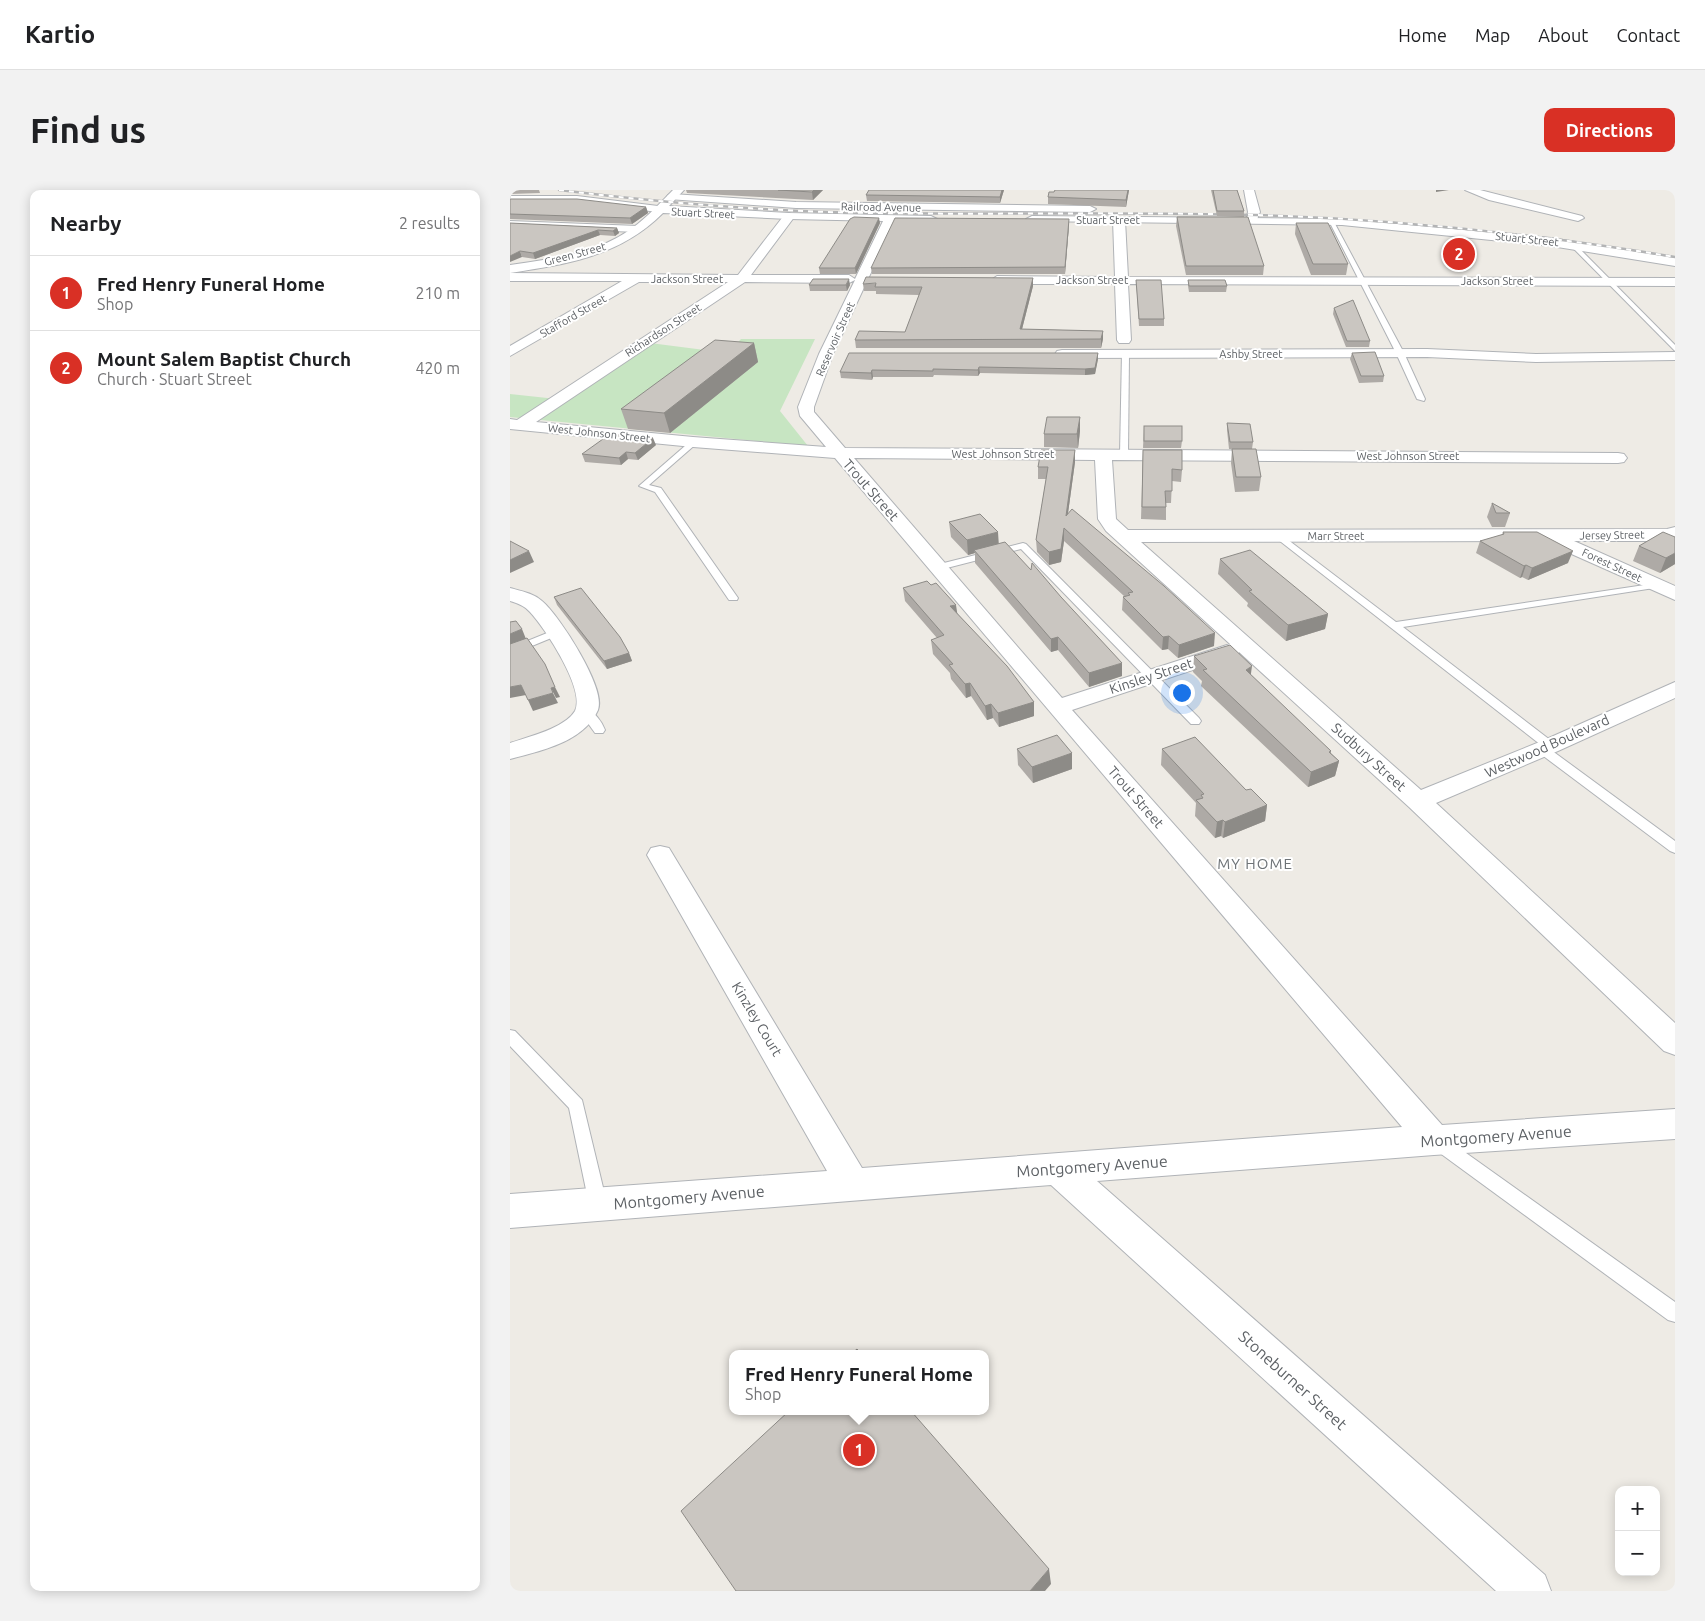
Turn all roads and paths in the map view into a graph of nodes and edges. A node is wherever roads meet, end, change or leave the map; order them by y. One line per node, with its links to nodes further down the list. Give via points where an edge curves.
1 (1249, 190): 13 (street, via 1254,212)
2 (1470, 190): 8 (street)
3 (676, 193): 5 (street, Railroad Avenue, via 796,205 960,203); 6 (street, Green Street)
4 (510, 199): 6 (street, Stuart Street, via 587,199)
5 (1090, 209): 11 (street, Stuart Street); 12 (street, Stuart Street)
6 (658, 210): 7 (street, Stuart Street); 16 (street, Green Street)
7 (789, 216): 9 (street, Stuart Street); 24 (street, Richardson Street)
8 (1578, 218)
9 (890, 219): 10 (street, Stuart Street); 23 (street, Reservoir Street)
10 (945, 219)
11 (965, 219)
12 (1120, 220): 13 (street, Stuart Street); 26 (street)
13 (1252, 220): 14 (street, Stuart Street)
14 (1331, 222): 17 (street, Stuart Street, via 1463,232); 27 (lane)
15 (510, 224): 16 (street)
16 (638, 229): 19 (street, Green Street, via 596,250)
17 (1573, 245): 18 (street, Stuart Street); 28 (lane)
18 (1675, 262)
19 (510, 269)
20 (510, 277): 21 (street, Jackson Street)
21 (535, 278): 22 (street, Jackson Street); 30 (street)
22 (635, 279): 24 (street, Jackson Street); 33 (street, Stafford Street)
23 (867, 279): 24 (street, Jackson Street); 35 (street, Reservoir Street)
24 (740, 280): 40 (street, Richardson Street)
25 (982, 280): 26 (street, Jackson Street)
26 (1121, 280): 27 (street, Jackson Street); 31 (street)
27 (1362, 280): 28 (street, Jackson Street); 34 (lane)
28 (1610, 281): 29 (street, Jackson Street); 32 (lane)
29 (1675, 282)
30 (510, 290)
31 (1124, 347): 34 (street, Ashby Street); 37 (street, Ashby Street); 43 (lane)
32 (1675, 349)
33 (510, 352)
34 (1400, 353): 38 (street, Ashby Street, via 1536,358); 39 (lane)
35 (826, 354): 36 (street); 42 (street, Reservoir Street, via 806,413)
36 (846, 354)
37 (1045, 354)
38 (1675, 356)
39 (1421, 399)
40 (515, 424): 41 (street, West Johnson Street)
41 (693, 442): 42 (street, West Johnson Street); 53 (lane, via 643,486 658,490)
42 (839, 453): 43 (street, West Johnson Street); 49 (street, Trout Street)
43 (1114, 454): 44 (street, West Johnson Street); 46 (street, Sudbury Street, via 1107,519)
44 (1618, 458)
45 (1672, 535): 48 (street, Jersey Street)
46 (1124, 536): 47 (street, Marr Street); 56 (street, Sudbury Street)
47 (1278, 536): 48 (street, Marr Street); 54 (lane)
48 (1548, 536): 50 (street, Forest Street)
49 (939, 568): 58 (lane, via 1023,546); 60 (street, Trout Street)
50 (1654, 584): 52 (street, Forest Street); 54 (lane)
51 (510, 594): 55 (street, via 537,607)
52 (1675, 594)
53 (733, 598)
54 (1394, 626): 64 (lane)
55 (556, 632): 57 (lane); 61 (street, via 585,686 589,701)
56 (1245, 645): 58 (street, Kinsley Street); 66 (street, Sudbury Street)
57 (510, 652)
58 (1151, 676): 60 (street, Kinsley Street); 62 (lane)
59 (1675, 689): 64 (street, Westwood Boulevard)
60 (1058, 707): 72 (street, Trout Street)
61 (586, 712): 63 (lane); 65 (street, via 559,735)
62 (1195, 721)
63 (599, 730)
64 (1546, 747): 66 (street, Westwood Boulevard); 67 (lane)
65 (510, 751)
66 (1418, 801): 70 (street, Sudbury Street)
67 (1675, 848)
68 (660, 855): 74 (street, Kinzley Court)
69 (510, 1036): 75 (lane, via 576,1105)
70 (1675, 1042)
71 (1675, 1124): 72 (street, Montgomery Avenue)
72 (1434, 1140): 73 (street, Montgomery Avenue); 77 (lane)
73 (1057, 1168): 74 (street, Montgomery Avenue); 78 (street, Stoneburner Street)
74 (853, 1184): 75 (street, Montgomery Avenue)
75 (598, 1204): 76 (street, Montgomery Avenue)
76 (510, 1211)
77 (1675, 1312)
78 (1529, 1591)

